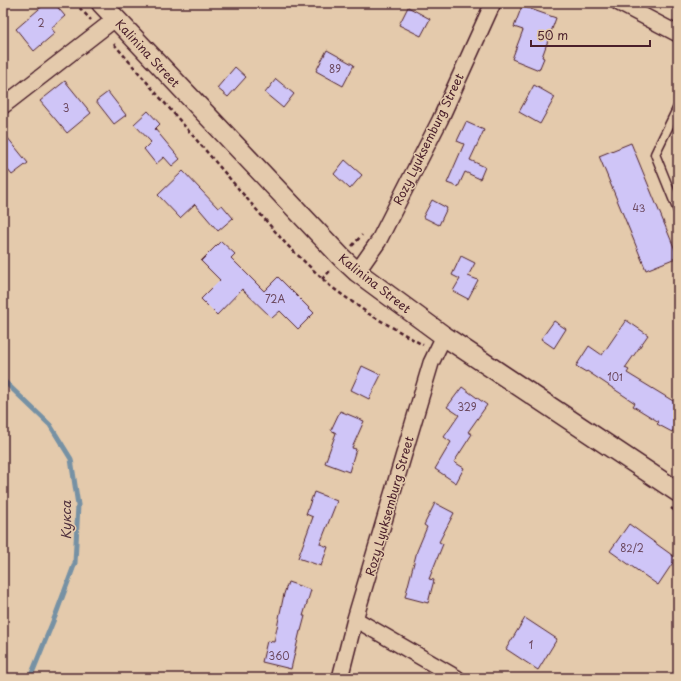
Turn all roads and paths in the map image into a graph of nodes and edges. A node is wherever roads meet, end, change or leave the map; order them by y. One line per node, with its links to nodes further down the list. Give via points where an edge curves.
1 (101, 3): 4 (street, Kalinina Street)
2 (493, 3): 11 (street, Rozy Lyuksemburg Street, via 436,127 378,242)
3 (619, 3): 5 (street)
4 (116, 19): 6 (street); 10 (street, Kalinina Street)
5 (678, 34)
6 (3, 106)
7 (678, 106): 8 (lane, via 656,154)
8 (678, 211)
9 (363, 234): 10 (path)
10 (342, 258): 11 (street, Kalinina Street); 12 (path)
11 (357, 272): 13 (street, Kalinina Street)
12 (322, 279)
13 (444, 336): 14 (street, Kalinina Street); 15 (street, Rozy Lyuksemburg Street, via 431,363)
14 (678, 492)
15 (355, 619): 16 (street, Rozy Lyuksemburg Street); 17 (street)
16 (340, 678)
17 (457, 678)

